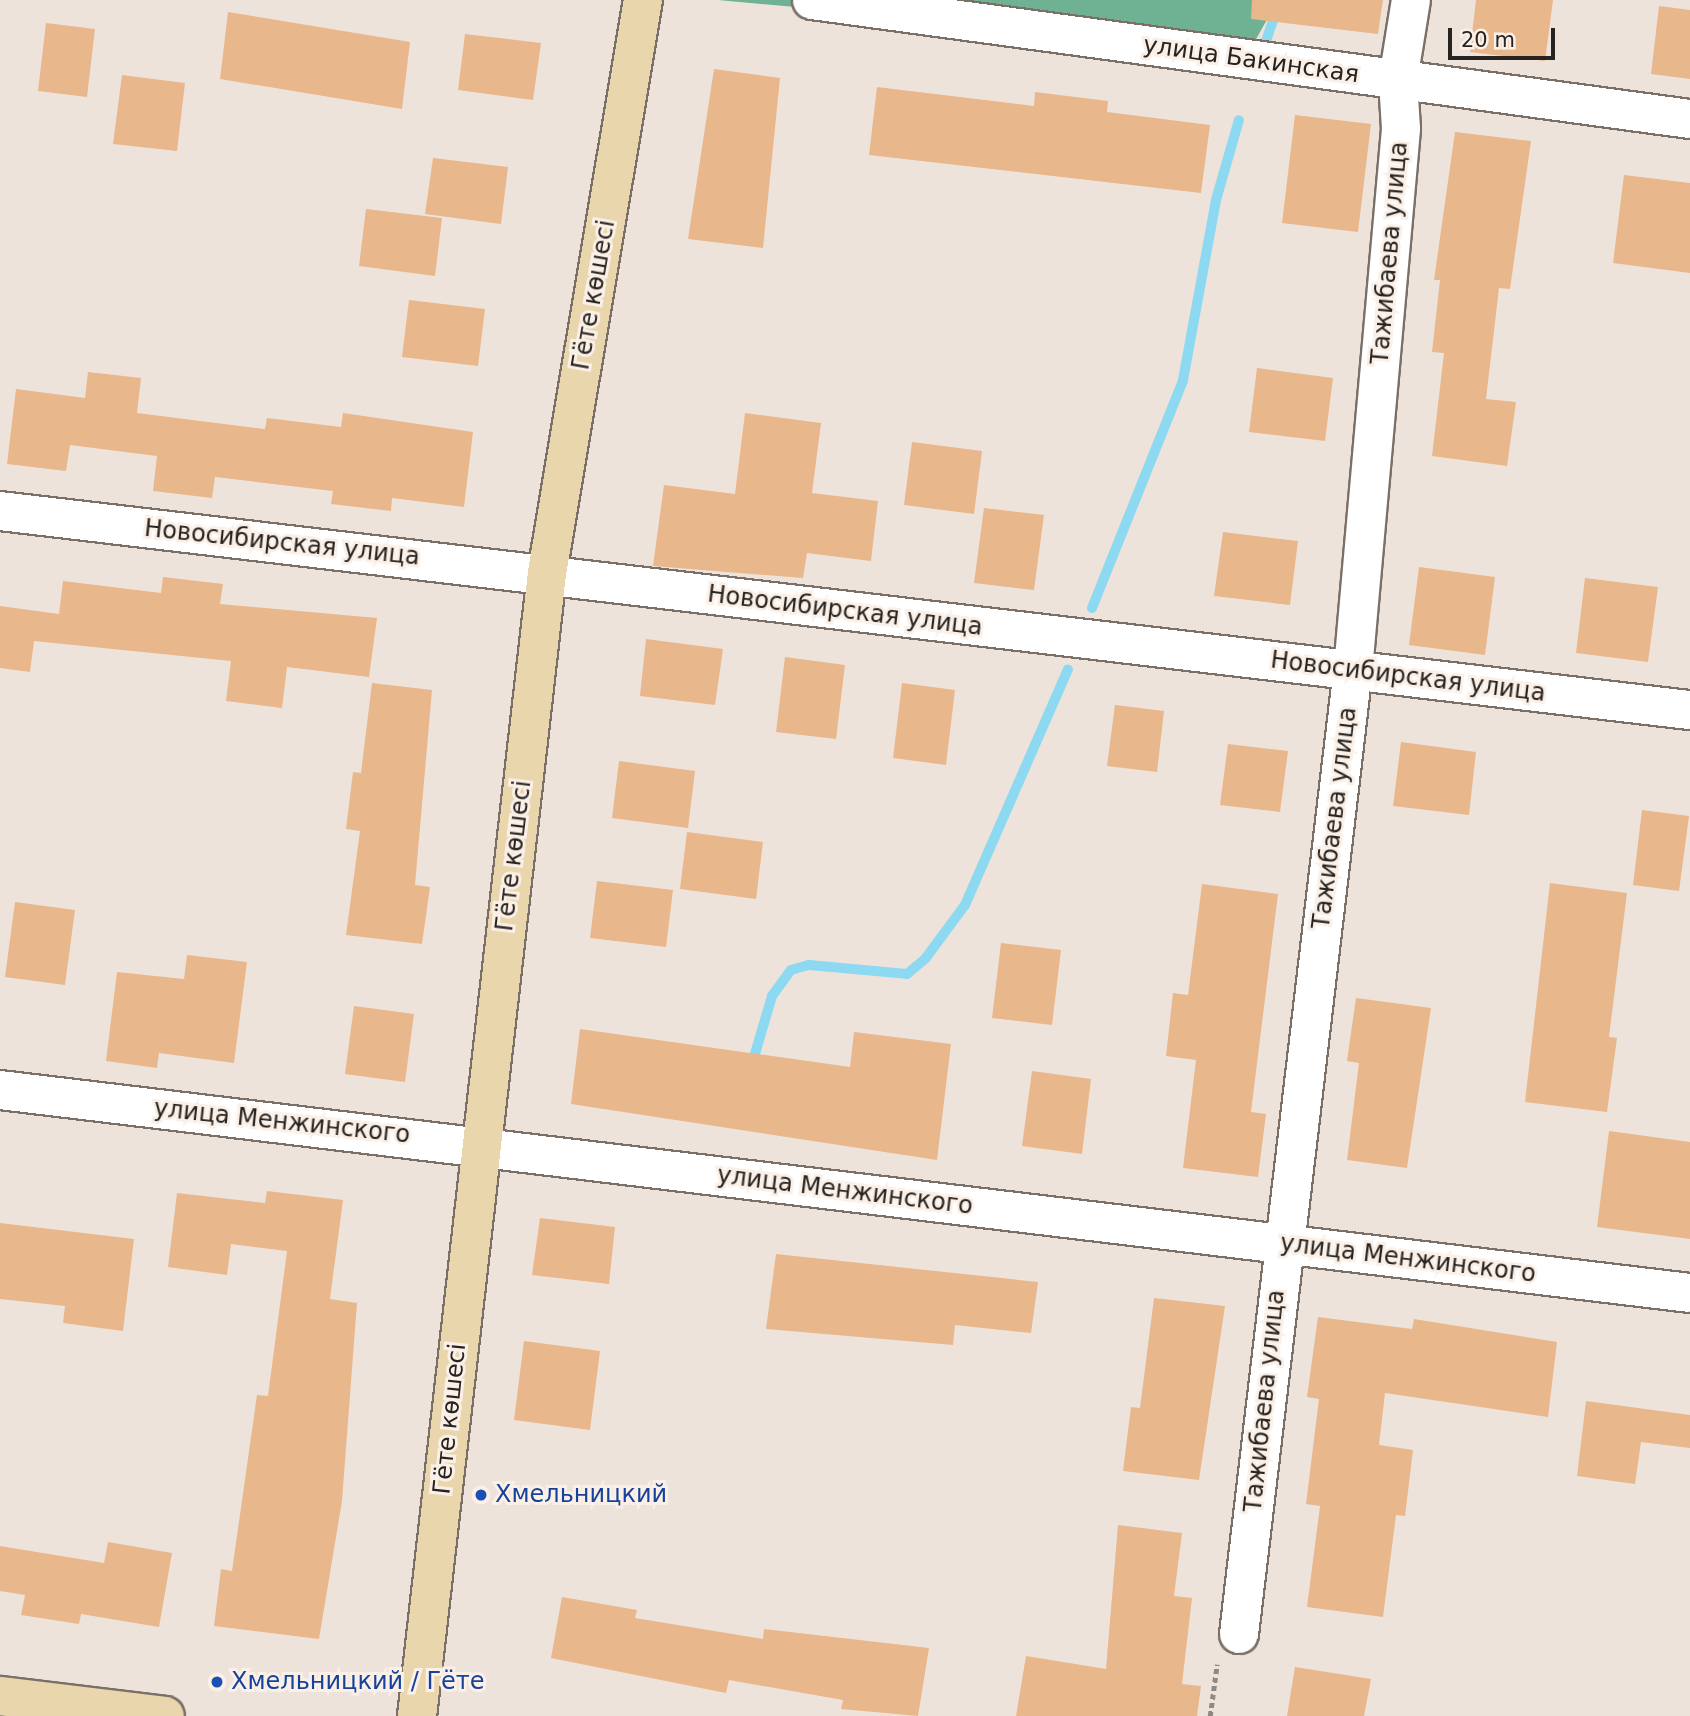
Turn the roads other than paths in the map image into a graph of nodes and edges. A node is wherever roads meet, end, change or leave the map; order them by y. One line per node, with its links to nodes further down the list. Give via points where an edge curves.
1 (643, 0): 7 (main road, Гёте көшесі)
2 (812, 0): 4 (street, улица Бакинская)
3 (1411, 0): 4 (street, Тажибаева улица)
4 (1398, 80): 5 (street, улица Бакинская); 8 (street, Тажибаева улица, via 1401,129)
5 (1690, 118)
6 (0, 512): 7 (street, Новосибирская улица)
7 (547, 573): 8 (street, Новосибирская улица); 11 (main road, Гёте көшесі)
8 (1353, 670): 9 (street, Новосибирская улица); 12 (street, Тажибаева улица)
9 (1690, 710)
10 (0, 1090): 11 (street, улица Менжинского)
11 (481, 1144): 12 (street, улица Менжинского); 17 (main road, Гёте көшесі)
12 (1282, 1244): 13 (street, улица Менжинского); 14 (street, Тажибаева улица)
13 (1690, 1293)
14 (1239, 1634)
15 (0, 1696): 16 (main road)
16 (164, 1716)
17 (417, 1716)

